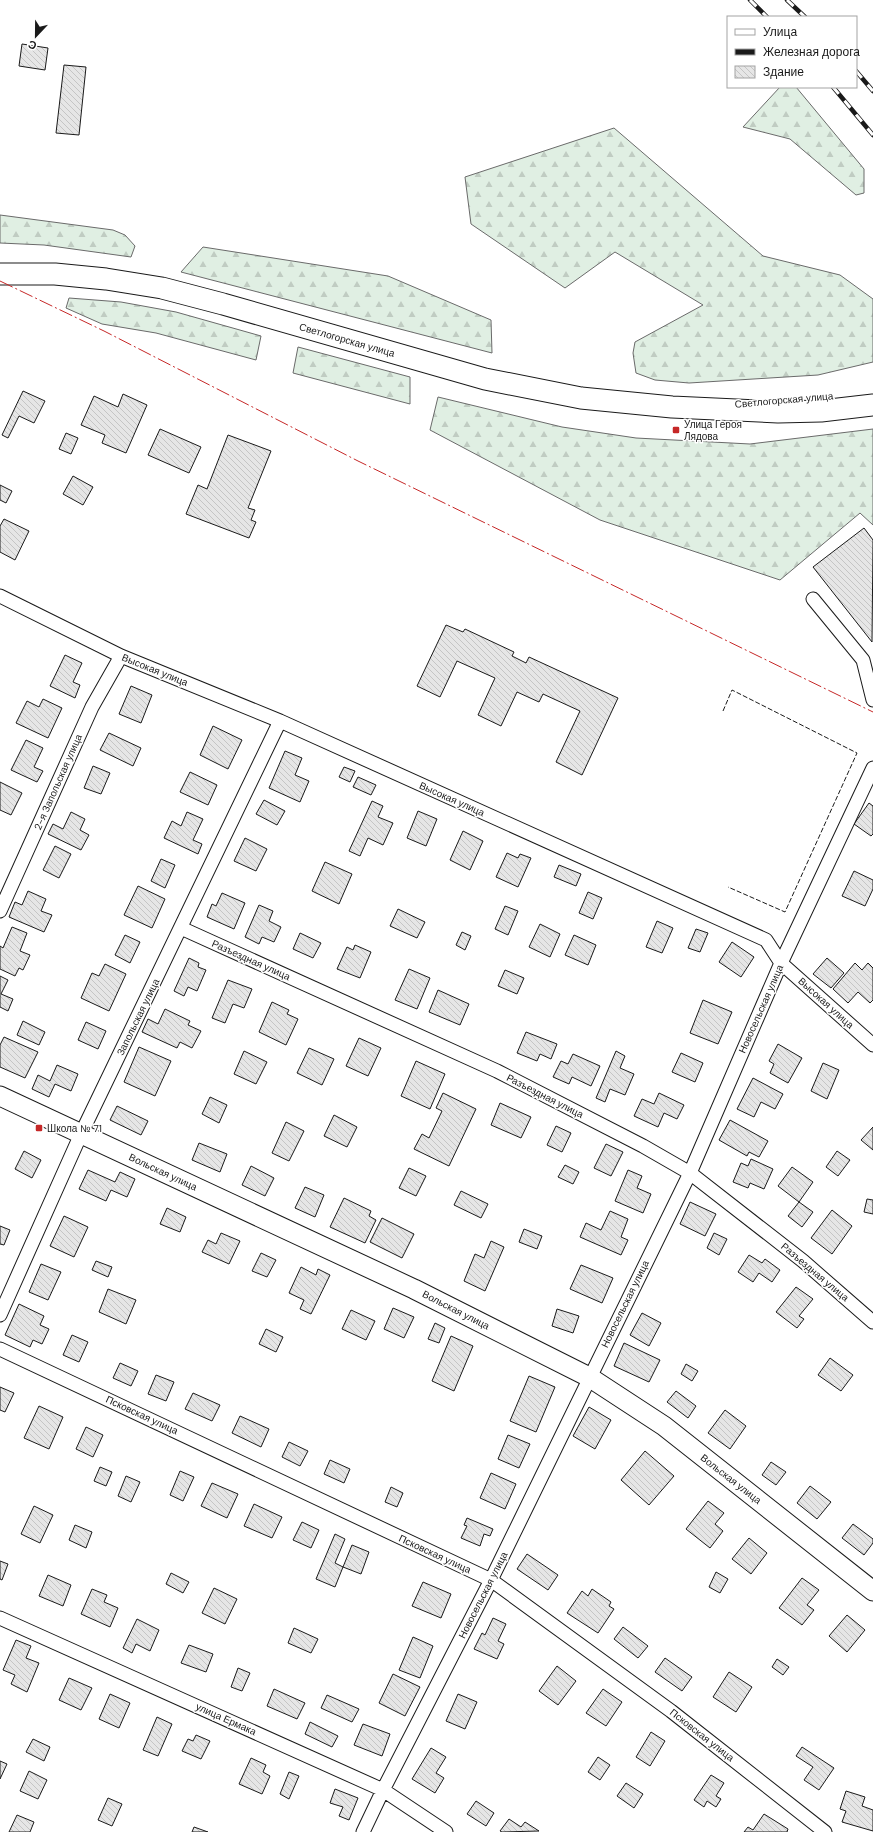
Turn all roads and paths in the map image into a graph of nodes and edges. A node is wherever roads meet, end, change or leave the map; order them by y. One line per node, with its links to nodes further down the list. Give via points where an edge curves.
1 (0, 274): 4 (main road, Светлогорская улица, via 54,274 162,288 485,379 581,398)
2 (873, 391): 4 (main road, Светлогорская улица)
3 (873, 405): 4 (main road, Светлогорская улица, via 821,411 778,412)
4 (695, 408)
5 (0, 596): 7 (street, Высокая улица)
6 (813, 599): 8 (street, via 864,660)
7 (121, 656): 9 (street, Высокая улица); 11 (street, 2-я Запольская улица, via 92,707)
8 (873, 700)
9 (280, 721): 12 (street, Запольская улица); 13 (street, Высокая улица, via 766,940)
10 (873, 768): 13 (street, Новосельская улица)
11 (0, 911)
12 (181, 928): 16 (street, Запольская улица); 17 (street, Разъездная улица, via 497,1071)
13 (781, 963): 14 (street, Высокая улица); 17 (street, Новосельская улица)
14 (873, 1045)
15 (0, 1096): 16 (street, Вольская улица)
16 (81, 1134): 18 (street, Запольская улица); 21 (street, Вольская улица, via 414,1289)
17 (690, 1173): 19 (street, Разъездная улица, via 803,1261); 21 (street, Новосельская улица)
18 (0, 1315)
19 (873, 1322)
20 (0, 1349): 22 (street, Псковская улица)
21 (589, 1377): 22 (street, Новосельская улица); 23 (street, Вольская улица, via 664,1426)
22 (491, 1580): 25 (street, Новосельская улица); 28 (street, Псковская улица, via 671,1711)
23 (873, 1591)
24 (0, 1618): 25 (street, улица Ермака)
25 (383, 1790): 26 (street, Новосельская улица); 27 (street, улица Ермака)
26 (363, 1832)
27 (446, 1832)
28 (825, 1832)

